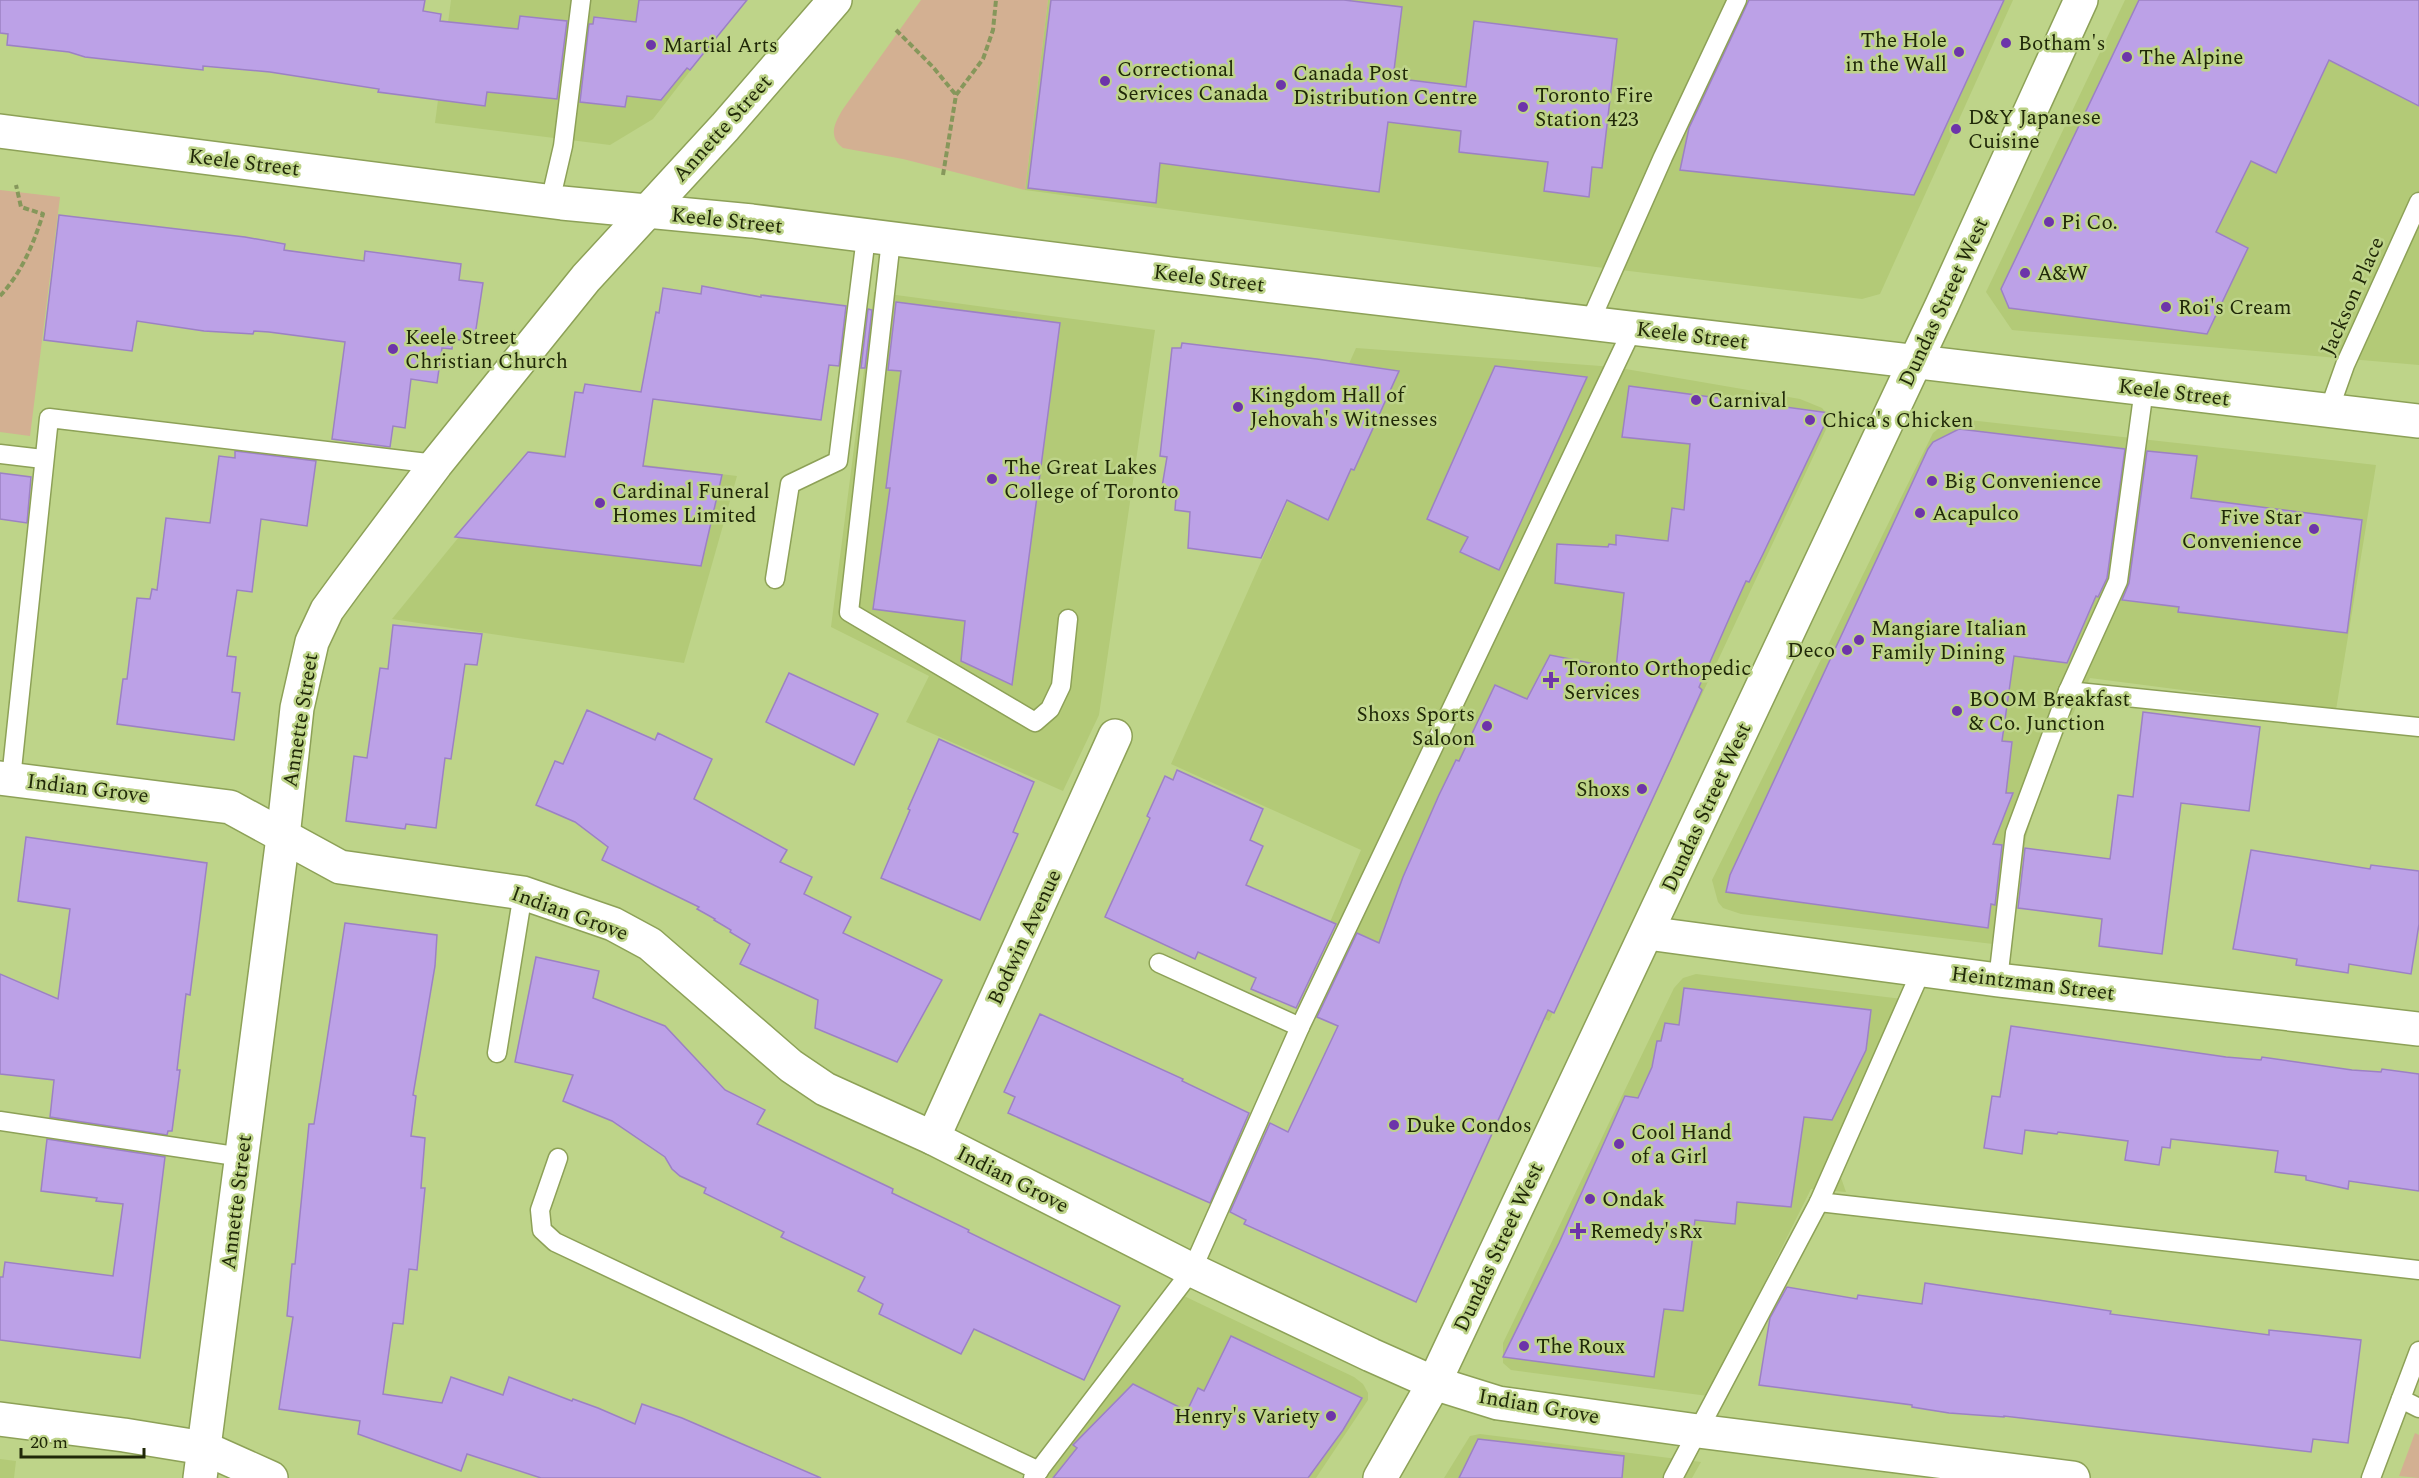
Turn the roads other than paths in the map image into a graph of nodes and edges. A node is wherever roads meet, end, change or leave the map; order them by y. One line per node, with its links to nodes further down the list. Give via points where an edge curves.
1 (581, 0): 6 (lane, via 563,146)
2 (835, 0): 8 (street, Annette Street)
3 (1737, 0): 10 (lane)
4 (2081, 0): 12 (street, Dundas Street West)
5 (0, 131): 6 (street, Keele Street)
6 (550, 201): 8 (street, Keele Street)
7 (2419, 202): 14 (lane, Jackson Place, via 2345,365)
8 (646, 212): 9 (street, Keele Street); 18 (street, Annette Street, via 586,278)
9 (878, 238): 10 (street, Keele Street); 19 (lane, via 838,461 790,484); 20 (lane, via 849,612 1035,722 1050,709 1061,686)
10 (1590, 322): 11 (street, Keele Street)
11 (1633, 328): 12 (street, Keele Street); 31 (lane)
12 (1916, 361): 13 (street, Keele Street); 27 (street, Dundas Street West)
13 (2144, 389): 14 (street, Keele Street); 21 (lane, via 2118,581)
14 (2329, 410): 15 (street, Keele Street)
15 (2419, 421)
16 (0, 454): 17 (lane)
17 (43, 459): 18 (lane, via 49,418); 24 (lane)
18 (436, 465): 25 (street, Annette Street, via 327,610 312,642 297,708)
19 (775, 579)
20 (1068, 619)
21 (2068, 691): 22 (lane); 30 (lane, via 2015,833)
22 (2419, 727)
23 (1115, 736): 35 (street, Bodwin Avenue)
24 (5, 779): 25 (street, Indian Grove, via 230,807)
25 (283, 837): 26 (street, Indian Grove, via 340,867); 36 (street, Annette Street)
26 (523, 893): 33 (lane); 35 (street, Indian Grove, via 613,924 650,944 791,1066 825,1089)
27 (1647, 933): 29 (street, Heintzman Street); 42 (street, Dundas Street West)
28 (1159, 963): 31 (lane)
29 (1922, 969): 30 (street, Heintzman Street); 38 (lane)
30 (1998, 980): 32 (street, Heintzman Street)
31 (1300, 1027): 39 (lane)
32 (2419, 1029)
33 (497, 1053)
34 (0, 1121): 36 (lane)
35 (933, 1138): 39 (street, Indian Grove)
36 (242, 1157): 47 (street, Annette Street)
37 (558, 1158): 49 (lane, via 540,1210 542,1230 555,1242)
38 (1819, 1202): 40 (lane); 46 (lane)
39 (1192, 1270): 42 (street, Indian Grove); 49 (lane)
40 (2419, 1270)
41 (2419, 1351): 43 (lane)
42 (1434, 1383): 46 (street, Indian Grove, via 1498,1403); 51 (street, Dundas Street West)
43 (2401, 1399): 44 (lane); 54 (lane)
44 (2419, 1408)
45 (0, 1419): 47 (street, via 124,1435)
46 (1698, 1431): 48 (street, Indian Grove); 52 (lane)
47 (202, 1463): 50 (street)
48 (1964, 1471): 53 (street, Indian Grove)
49 (1036, 1474)
50 (271, 1478)
51 (1380, 1478)
52 (1673, 1478)
53 (2073, 1478)
54 (2371, 1478)

